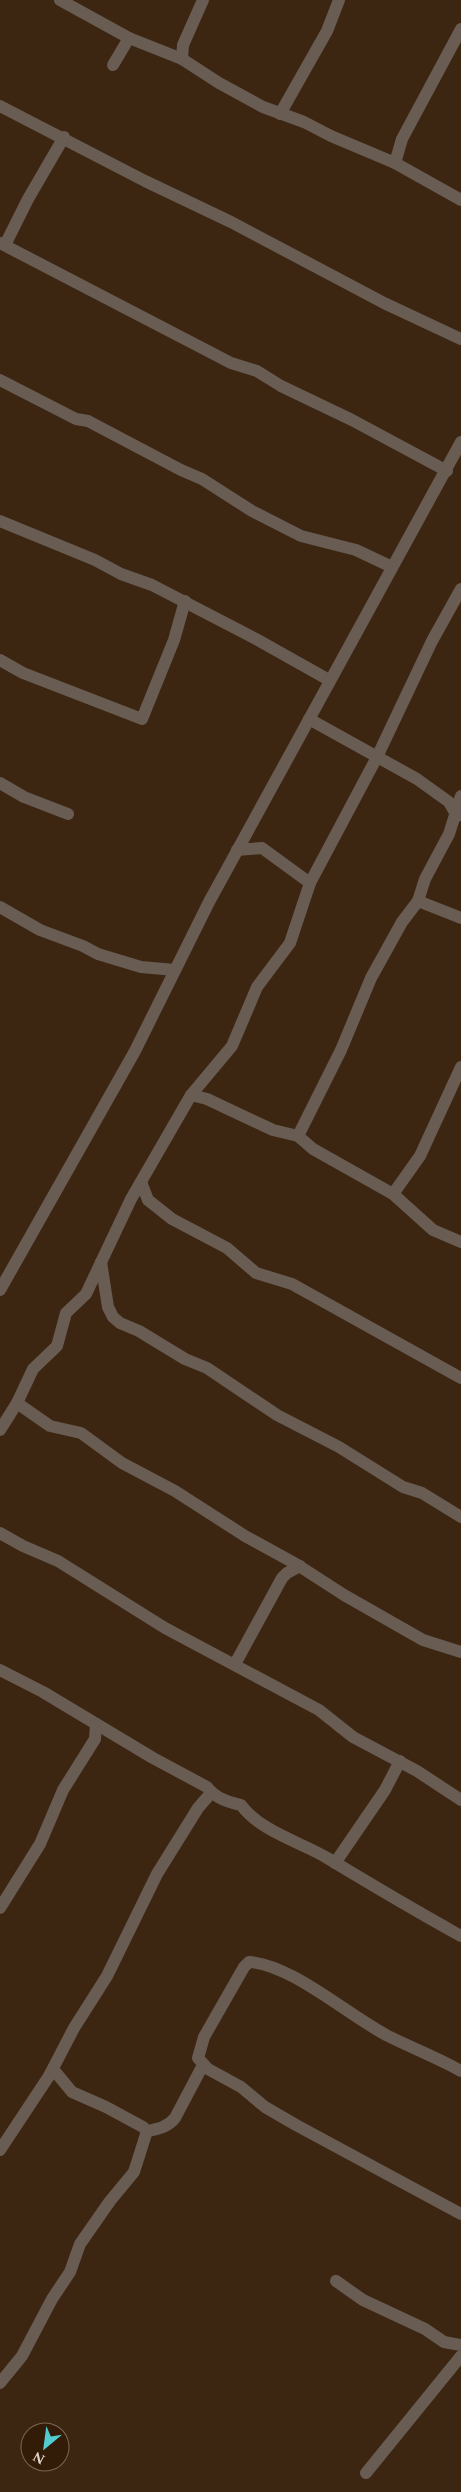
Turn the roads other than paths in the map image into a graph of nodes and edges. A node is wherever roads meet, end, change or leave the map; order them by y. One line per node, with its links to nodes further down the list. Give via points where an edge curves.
1 (62, 0): 5 (street)
2 (202, 0): 6 (street, via 183,45)
3 (339, 0): 9 (street, via 326,32)
4 (461, 29): 11 (street, via 402,139)
5 (129, 38): 6 (street); 7 (street)
6 (182, 59): 9 (street, via 219,84)
7 (113, 64)
8 (0, 106): 10 (street)
9 (280, 114): 11 (street)
10 (64, 137): 13 (street); 14 (street, via 384,303)
11 (395, 163): 12 (street)
12 (461, 200)
13 (3, 244): 17 (street, via 231,363 257,371)
14 (461, 339)
15 (0, 380): 19 (street, via 202,479 252,511 301,536 356,550)
16 (461, 442): 17 (street)
17 (447, 471): 19 (street)
18 (1, 523): 21 (street)
19 (392, 567): 23 (street)
20 (461, 589): 25 (street)
21 (185, 601): 22 (street, via 174,640 142,719 23,674); 23 (street)
22 (0, 660)
23 (329, 680): 24 (street)
24 (309, 719): 25 (street); 30 (street)
25 (377, 757): 29 (street, via 440,795 449,802); 31 (street)
26 (0, 783): 28 (street, via 24,797)
27 (461, 796): 29 (street)
28 (68, 814)
29 (458, 818): 32 (street, via 425,879)
30 (237, 850): 31 (street, via 262,848); 35 (street)
31 (310, 883): 37 (street, via 290,943 257,987 232,1046)
32 (418, 901): 34 (street); 40 (street, via 402,922 371,978 341,1050)
33 (0, 907): 35 (street, via 40,930 98,954 141,967)
34 (461, 918)
35 (175, 970): 47 (street, via 134,1051)
36 (461, 1067): 42 (street, via 420,1156)
37 (199, 1084): 38 (street); 39 (street)
38 (190, 1096): 39 (street); 41 (street)
39 (207, 1099): 40 (street, via 261,1125)
40 (298, 1136): 42 (street, via 313,1149)
41 (141, 1182): 43 (street); 44 (street)
42 (393, 1194): 45 (street, via 434,1230)
43 (132, 1199): 44 (street); 46 (street)
44 (148, 1200): 48 (street, via 172,1219 227,1248 256,1273 292,1284)
45 (461, 1242)
46 (101, 1261): 49 (street, via 86,1294 66,1313 57,1346 33,1369); 51 (street, via 108,1307 120,1323 207,1368 277,1415 339,1446)
47 (0, 1290)
48 (461, 1378)
49 (17, 1403): 50 (street); 53 (street, via 50,1426 81,1433 122,1463)
50 (0, 1430)
51 (461, 1517)
52 (0, 1533): 55 (street, via 58,1561 165,1628)
53 (300, 1566): 54 (street, via 423,1640); 55 (street, via 282,1578)
54 (461, 1652)
55 (235, 1664): 60 (street, via 275,1689 319,1710 353,1737)
56 (3, 1673): 57 (street, via 43,1692)
57 (96, 1724): 58 (street); 59 (street)
58 (111, 1734): 59 (street); 61 (street, via 207,1787)
59 (95, 1739): 64 (street, via 63,1790 40,1844)
60 (400, 1762): 62 (street); 63 (street, via 385,1790)
61 (211, 1793): 63 (street, via 241,1805 265,1825); 67 (street, via 157,1874 107,1976 74,2028)
62 (461, 1800)
63 (335, 1863): 65 (street)
64 (0, 1908)
65 (461, 1936)
66 (203, 2065): 68 (street, via 198,2058 204,2037 249,1962 269,1965 295,1978 388,2035); 69 (street, via 170,2124); 71 (street, via 296,2126)
67 (53, 2070): 69 (street, via 72,2092); 70 (street)
68 (461, 2071)
69 (147, 2131): 75 (street, via 134,2172 80,2244 70,2272 22,2356)
70 (0, 2150)
71 (461, 2214)
72 (336, 2281): 73 (street, via 363,2300 444,2342)
73 (461, 2345)
74 (461, 2356): 76 (street)
75 (0, 2383)
76 (366, 2473)

